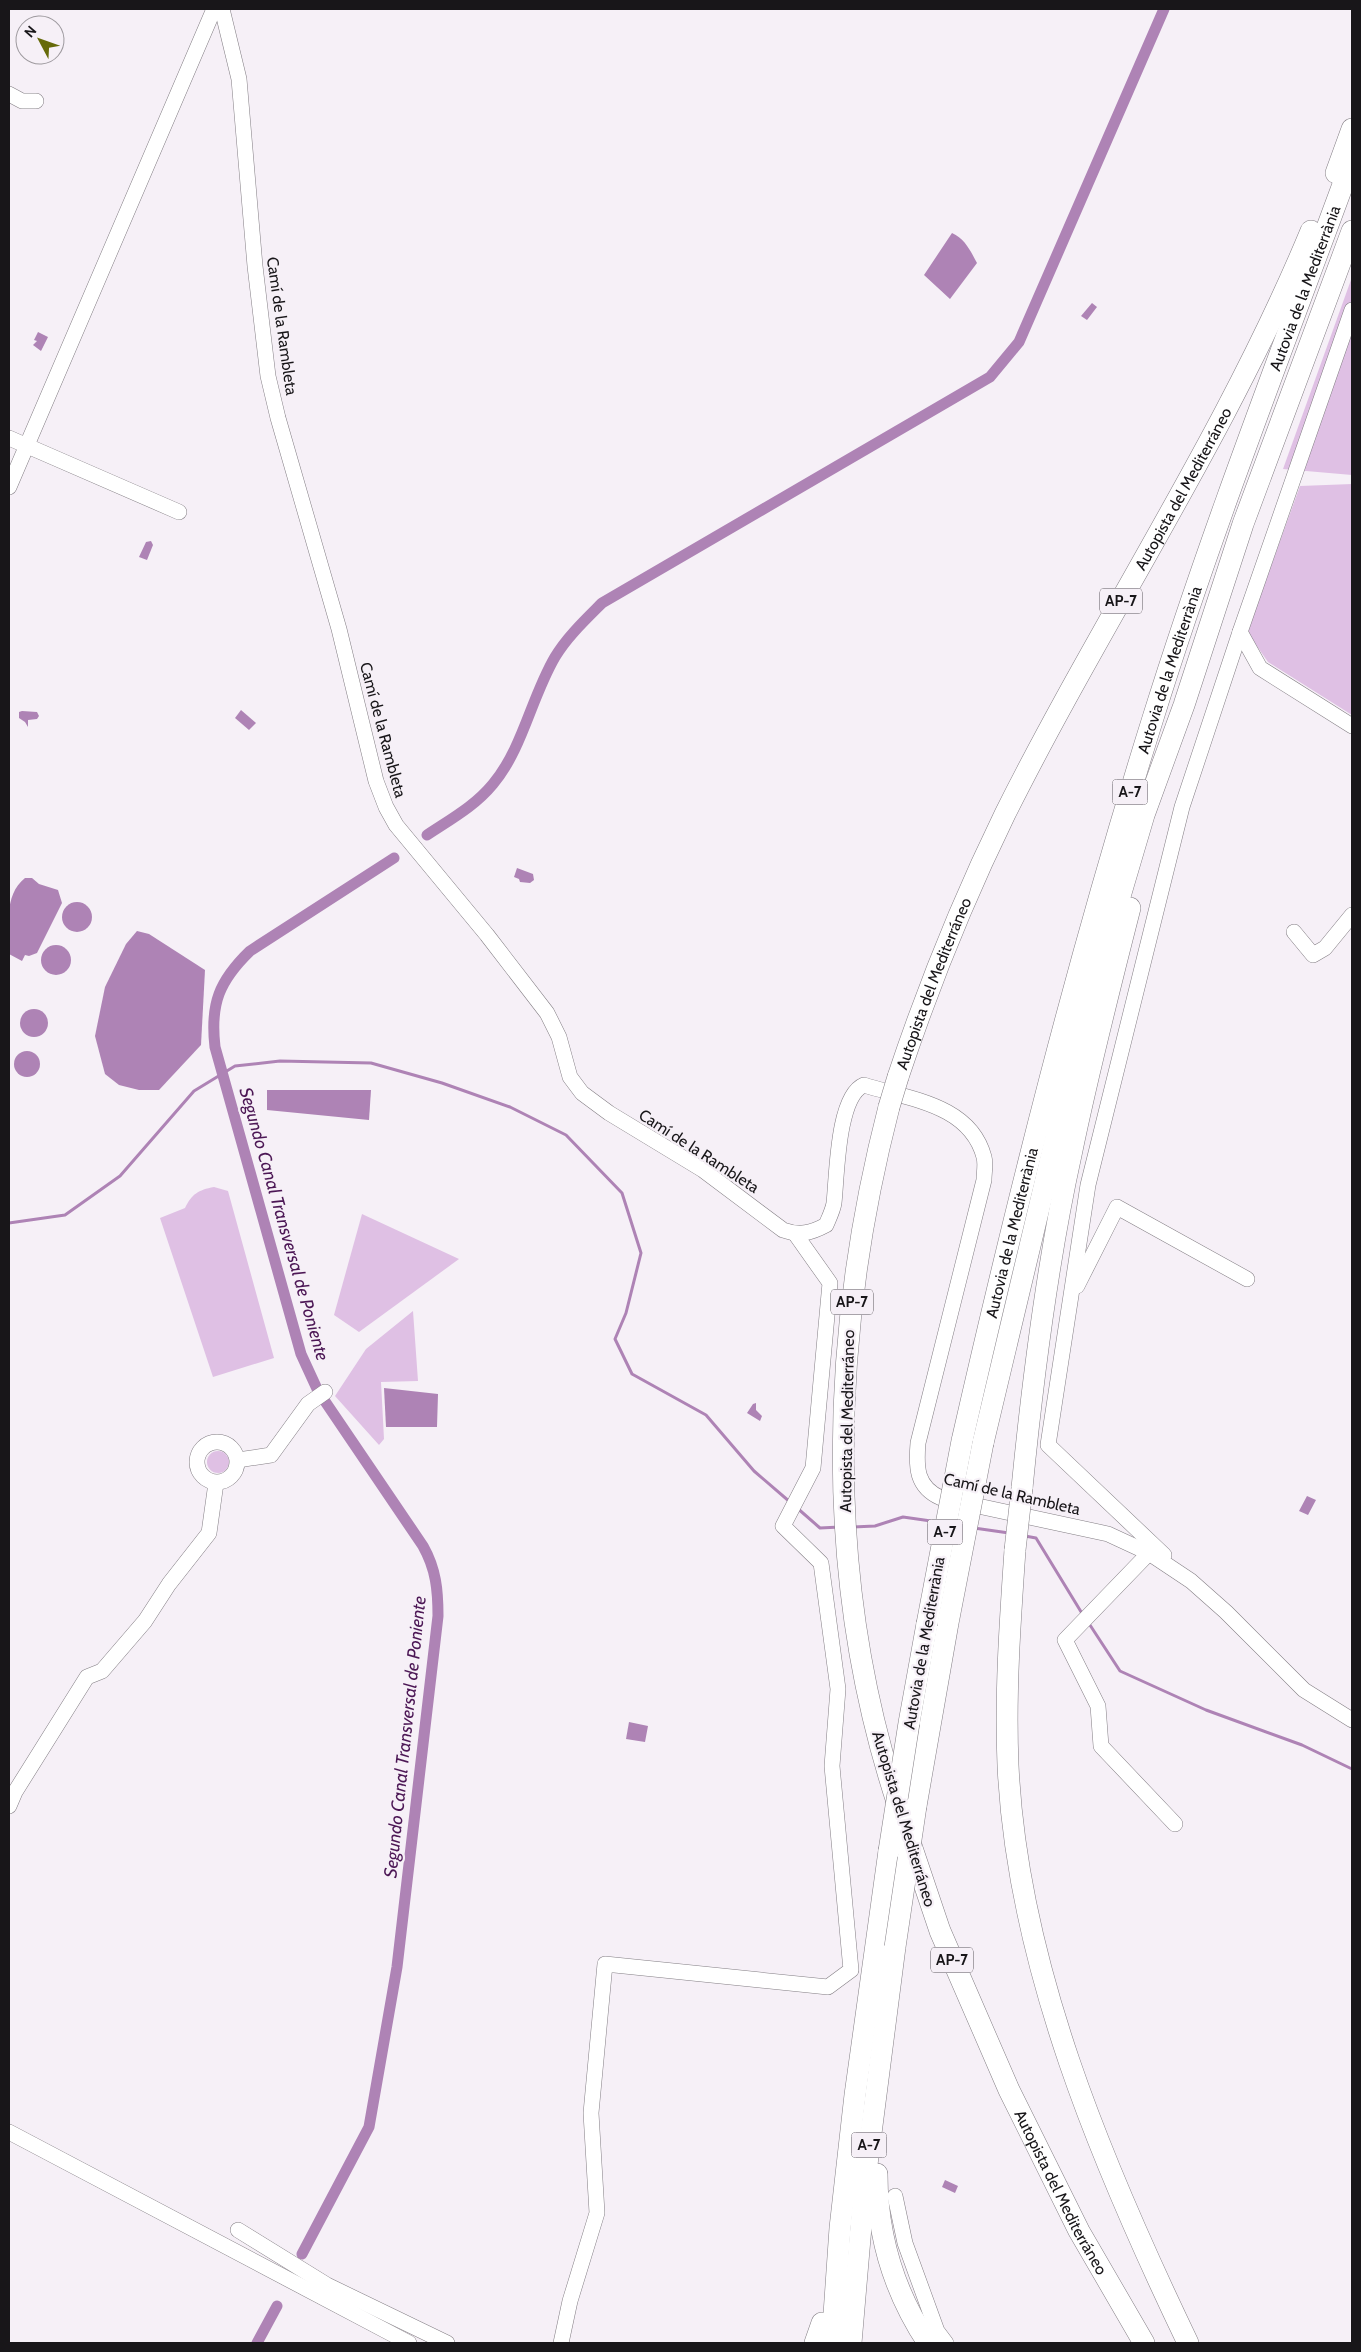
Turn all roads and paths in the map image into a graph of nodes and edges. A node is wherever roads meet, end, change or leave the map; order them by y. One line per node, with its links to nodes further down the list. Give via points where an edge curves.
1 (214, 9): 10 (street)
2 (222, 9): 18 (street, Camí de la Rambleta, via 239,79 268,376 339,629 376,781 386,807 396,826 547,1013 570,1076 582,1093 703,1170 783,1230)
3 (9, 94): 4 (street, via 22,101)
4 (36, 101)
5 (1352, 129): 45 (highway, Autopista del Mediterráneo / AP-7, bridge, via 1270,324 1194,470 1050,729 1002,822 936,969 889,1107 861,1233 848,1327 843,1500 846,1546 868,1697 884,1764 940,1931 1010,2090 1080,2231)
6 (1352, 160): 22 (highway, Autovia de la Mediterrània / A-7, via 1201,571 1126,807 1058,1042 1009,1235)
7 (1352, 231): 14 (highway, Autovia de la Mediterrània / A-7, via 1244,524)
8 (1352, 310): 13 (street)
9 (9, 438): 10 (street)
10 (26, 446): 11 (street); 12 (street)
11 (9, 487)
12 (178, 512)
13 (1240, 632): 15 (street, via 1260,668); 20 (street, via 1182,806 1088,1185)
14 (1184, 705): 22 (highway, Autovia de la Mediterrània / A-7, via 1144,815 1085,1014 1014,1305); 46 (highway, bridge, via 1070,1156 1044,1304 1031,1397 1009,1625 1008,1766 1027,1911 1076,2082 1153,2269)
15 (1352, 726)
16 (1352, 915): 17 (street, via 1325,948 1313,954)
17 (1294, 932)
18 (796, 1235): 25 (street, Camí de la Rambleta, via 813,1232 826,1225 834,1205 844,1118 859,1087 864,1085 946,1110 961,1119 977,1137 984,1158 984,1180 918,1443 916,1467 922,1483 931,1494 940,1498 1108,1534); 39 (street, via 830,1283 813,1468 783,1526 821,1563 838,1689 832,1766 851,1970 828,1987 605,1964 591,2113 597,2213 570,2301)
19 (1247, 1279): 20 (street, via 1117,1206)
20 (1070, 1299): 26 (street, via 1048,1444)
21 (320, 1395): 23 (street, via 308,1404 271,1455)
22 (973, 1442): 27 (highway, Autovia de la Mediterrània / A-7, bridge)
23 (238, 1460): 24 (street, via 230,1479); 24 (street, via 232,1448 220,1442 202,1449 198,1471)
24 (216, 1483): 29 (street, via 209,1533 145,1621 102,1671 87,1677)
25 (1149, 1553): 26 (street, Camí de la Rambleta); 30 (street, via 1065,1640 1098,1706 1101,1746)
26 (1191, 1581): 28 (street, Camí de la Rambleta, via 1304,1690)
27 (938, 1623): 31 (highway, Autovia de la Mediterrània / A-7, bridge); 34 (highway, Autovia de la Mediterrània / A-7, bridge, via 910,1722 889,1851 856,2085)
28 (1352, 1720)
29 (9, 1806)
30 (1175, 1824)
31 (881, 2055): 42 (highway, Autovia de la Mediterrània / A-7, via 865,2180); 43 (highway, via 886,2079 877,2197 897,2289)
32 (9, 2132): 37 (street)
33 (895, 2196): 44 (street, via 905,2242 937,2331)
34 (840, 2228): 36 (highway, via 830,2254); 41 (highway, Autovia de la Mediterrània / A-7)
35 (238, 2230): 38 (street, via 328,2285)
36 (822, 2333): 40 (highway)
37 (409, 2343)
38 (447, 2343)
39 (561, 2343)
40 (815, 2343)
41 (832, 2343)
42 (851, 2343)
43 (928, 2343)
44 (946, 2343)
45 (1144, 2343)
46 (1188, 2343)

